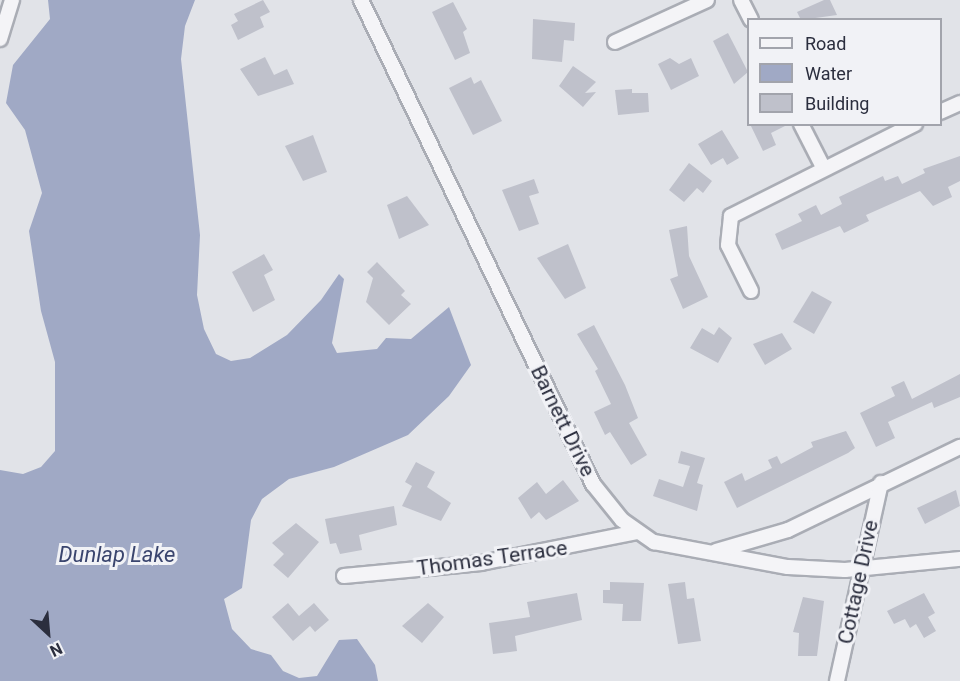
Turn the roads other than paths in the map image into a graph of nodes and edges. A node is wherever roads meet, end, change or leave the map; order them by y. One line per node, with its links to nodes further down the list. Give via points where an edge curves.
1 (12, 0): 6 (street)
2 (361, 0): 16 (street, Barnett Drive, via 593,484)
3 (707, 0): 7 (street)
4 (741, 0): 5 (street)
5 (750, 18)
6 (0, 39)
7 (615, 42)
8 (960, 103): 9 (street)
9 (942, 111)
10 (802, 126): 12 (street)
11 (911, 126): 12 (street)
12 (823, 167): 13 (street, via 732,216 728,245)
13 (751, 291)
14 (960, 447): 15 (street)
15 (881, 483): 17 (street, via 788,530); 19 (street, Cottage Drive)
16 (638, 532): 17 (street, Barnett Drive, via 654,542); 20 (street, Thomas Terrace, via 481,563)
17 (716, 551): 19 (street, Barnett Drive, via 725,558 788,567)
18 (960, 559): 19 (street, Barnett Drive)
19 (862, 568): 21 (street, Cottage Drive)
20 (344, 576)
21 (837, 681)

